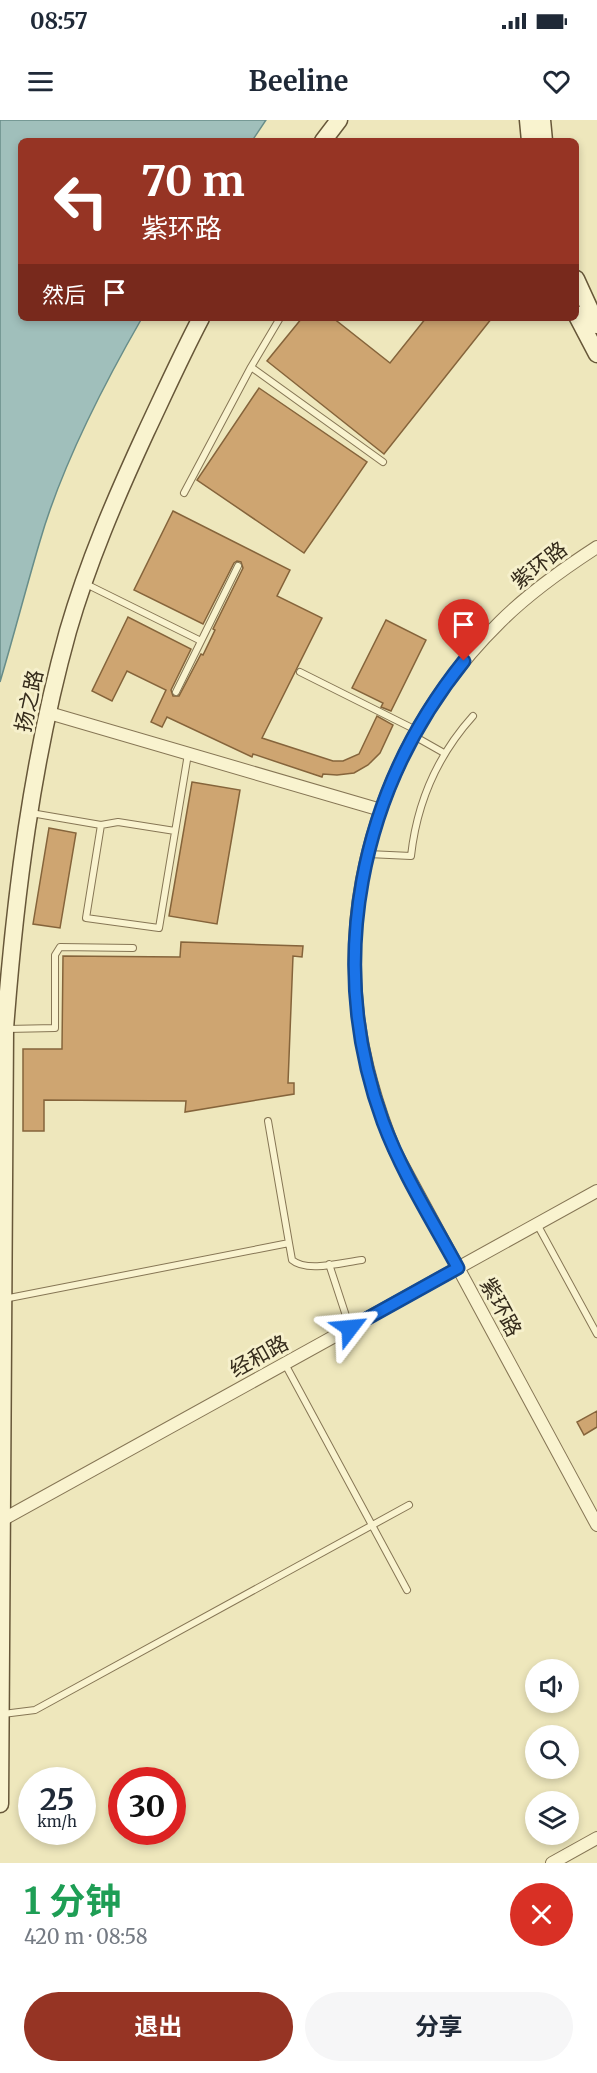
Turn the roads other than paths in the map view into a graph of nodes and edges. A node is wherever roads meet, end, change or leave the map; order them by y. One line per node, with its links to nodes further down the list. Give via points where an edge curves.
1 (339, 120): 4 (street)
2 (528, 120): 5 (street)
3 (542, 120): 6 (street)
4 (325, 138)
5 (530, 138)
6 (544, 138)
7 (579, 286): 11 (street)
8 (579, 320): 12 (street)
9 (199, 321): 18 (street, 扬之路, via 127,473)
10 (278, 321): 13 (lane)
11 (597, 325)
12 (597, 354)
13 (251, 367): 14 (lane); 15 (lane)
14 (382, 462)
15 (184, 493)
16 (597, 547): 24 (street, 紫环路, via 500,621 449,680)
17 (237, 566): 19 (lane)
18 (84, 583): 19 (lane); 22 (street, 扬之路)
19 (201, 641): 21 (lane)
20 (300, 672): 24 (lane)
21 (176, 692)
22 (49, 713): 26 (street); 28 (street, 扬之路)
23 (473, 716): 25 (lane)
24 (415, 733): 25 (lane); 27 (street, 紫环路)
25 (444, 753): 31 (lane, via 421,803 411,856)
26 (188, 754): 27 (street); 30 (lane)
27 (381, 810): 31 (street, 紫环路)
28 (30, 812): 29 (lane); 33 (street, 扬之路, via 14,922)
29 (101, 825): 30 (lane, via 118,822); 30 (lane, via 86,918 159,928)
30 (176, 831)
31 (368, 854): 40 (street, 紫环路, via 354,949 366,1063 395,1151)
32 (133, 948): 33 (lane, via 60,947 55,955 55,1028)
33 (5, 1029): 41 (street, 扬之路)
34 (268, 1121): 37 (lane)
35 (597, 1191): 36 (street, 经和路)
36 (537, 1224): 40 (street, 经和路); 43 (lane)
37 (289, 1243): 39 (lane, via 296,1263 306,1267); 41 (lane)
38 (362, 1260): 39 (lane)
39 (329, 1264): 42 (lane)
40 (458, 1268): 42 (street, 经和路); 48 (street, 紫环路)
41 (3, 1299): 46 (street, 扬之路)
42 (350, 1328): 44 (street, 经和路)
43 (597, 1334)
44 (285, 1364): 46 (street, 经和路); 47 (lane)
45 (409, 1505): 47 (lane)
46 (2, 1520): 50 (street, 扬之路)
47 (372, 1525): 49 (lane); 50 (lane, via 34,1710)
48 (597, 1526)
49 (407, 1590)
50 (1, 1714): 51 (street, 扬之路)
51 (0, 1804)
52 (597, 1838): 53 (street)
53 (552, 1863)

